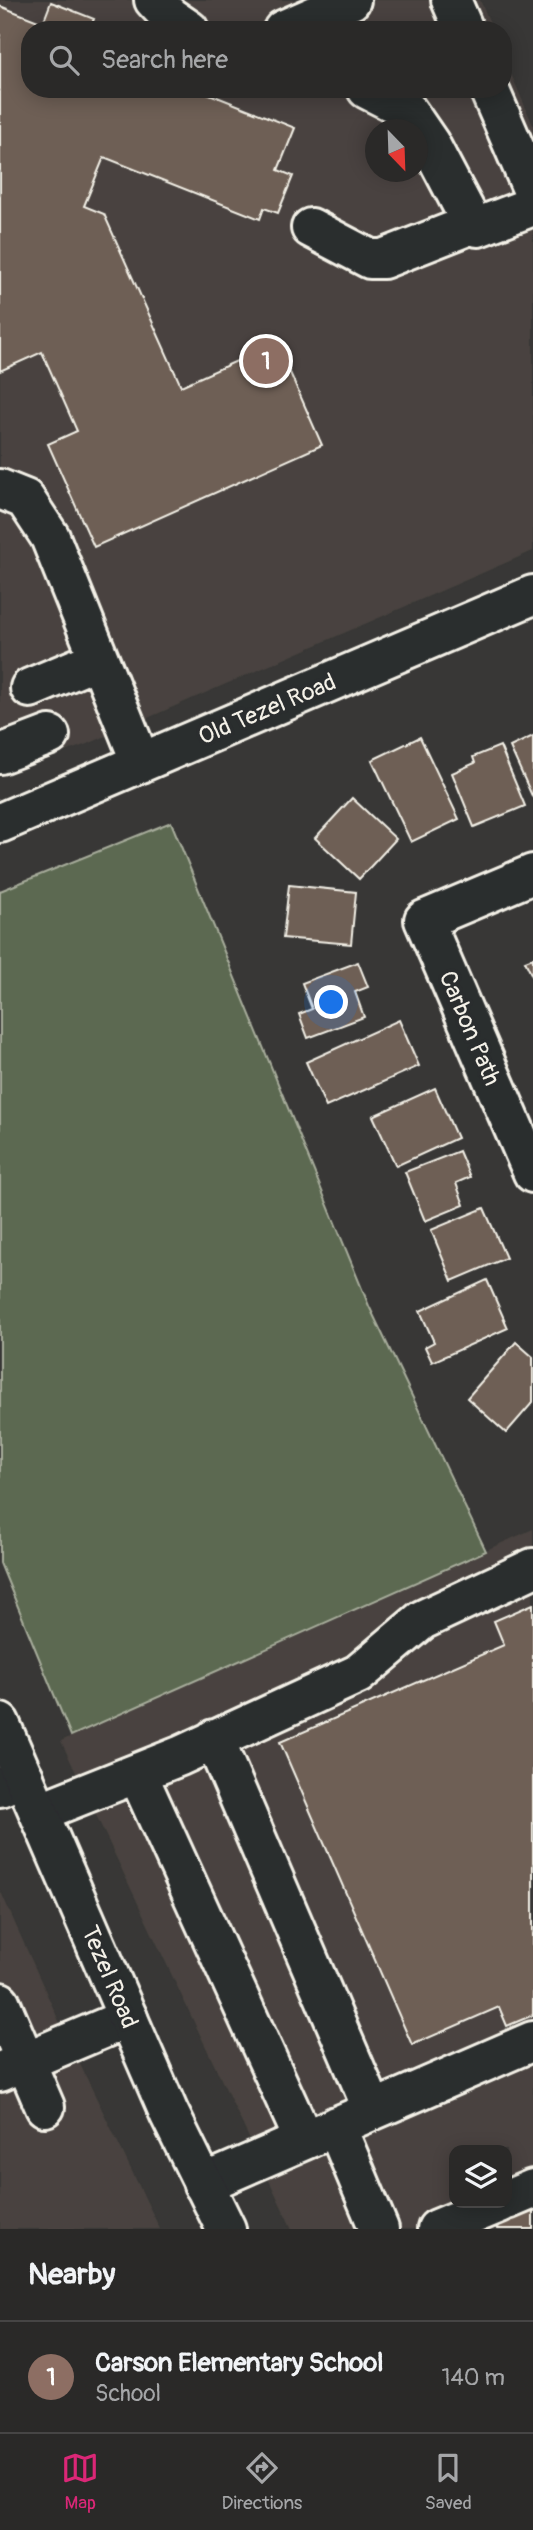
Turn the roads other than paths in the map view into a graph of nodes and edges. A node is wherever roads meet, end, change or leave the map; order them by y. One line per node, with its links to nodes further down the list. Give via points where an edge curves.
1 (154, 0): 4 (street)
2 (351, 0): 5 (street)
3 (451, 0): 6 (street)
4 (176, 21)
5 (303, 21)
6 (460, 21)
7 (385, 98): 11 (street, via 406,109)
8 (493, 98): 9 (street)
9 (533, 191)
10 (533, 206): 11 (street, via 478,227)
11 (472, 224): 12 (street, via 391,256 370,259)
12 (312, 228)
13 (0, 489): 15 (street, via 25,499 50,537)
14 (533, 595): 19 (street, Old Tezel Road)
15 (99, 659): 16 (street); 19 (street)
16 (30, 688)
17 (50, 735): 18 (street)
18 (0, 754)
19 (141, 762): 20 (street, Old Tezel Road)
20 (0, 823)
21 (533, 874): 22 (street, Carbon Path, via 424,920)
22 (533, 1173)
23 (533, 1568): 25 (street, via 422,1619 358,1674)
24 (0, 1723): 27 (street, Tezel Road)
25 (214, 1739): 26 (street); 34 (street)
26 (137, 1773): 28 (street); 35 (street)
27 (12, 1782): 28 (street, Tezel Road)
28 (39, 1812): 30 (street, Tezel Road)
29 (0, 2002): 32 (street)
30 (128, 2018): 32 (street); 36 (street, Tezel Road)
31 (533, 2041): 34 (street)
32 (13, 2066): 33 (street)
33 (45, 2107)
34 (373, 2110): 35 (street)
35 (320, 2133): 36 (street); 41 (street)
36 (203, 2183): 40 (street, Tezel Road)
37 (533, 2189): 38 (street)
38 (512, 2198)
39 (488, 2208): 42 (street)
40 (226, 2229)
41 (379, 2229)
42 (437, 2229)

